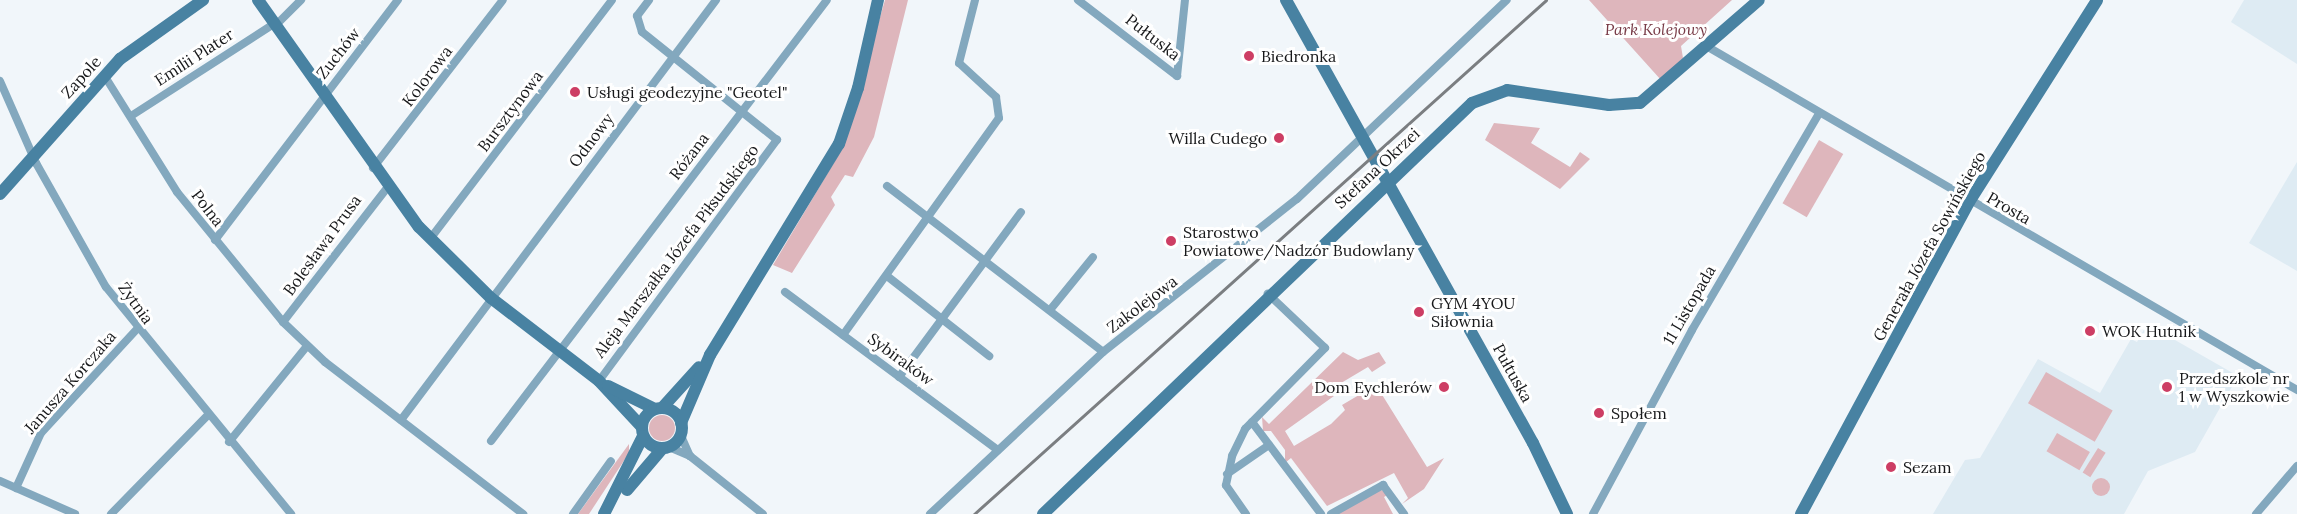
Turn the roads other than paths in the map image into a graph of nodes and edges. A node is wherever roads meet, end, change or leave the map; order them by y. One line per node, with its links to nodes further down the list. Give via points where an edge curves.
1 (203, 0): 21 (street, Zapole)
2 (258, 0): 18 (street)
3 (301, 0): 18 (street, Emilii Plater)
4 (398, 0): 23 (street, Zuchów)
5 (503, 0): 29 (street, Kolorowa)
6 (612, 0): 37 (street, Bursztynowa)
7 (649, 0): 20 (street, via 636,24)
8 (716, 0): 20 (street, Odnowy)
9 (827, 0): 24 (street, Różana)
10 (878, 0): 53 (street, via 839,144)
11 (975, 0): 36 (street, via 959,63 996,97 1001,113)
12 (1078, 0): 13 (street, Pułtuska, via 1177,76)
13 (1185, 0)
14 (1286, 0): 27 (street, Pułtuska)
15 (1507, 0): 27 (street, Zakolejowa)
16 (1759, 0): 19 (street, Stefana Okrzei)
17 (2097, 0): 34 (street, Generała Józefa Sowińskiego)
18 (275, 25): 23 (street); 26 (street, Emilii Plater)
19 (1708, 47): 25 (street, Prosta); 30 (street, Stefana Okrzei, via 1650,98 1627,106 1520,90 1493,93 1472,103)
20 (673, 56): 24 (street); 44 (street, Odnowy)
21 (104, 75): 26 (street, Polna); 28 (street, Zapole)
22 (0, 81): 28 (street, Żytnia)
23 (324, 97): 29 (street); 38 (street)
24 (743, 109): 51 (street, Różana); 56 (street, Aleja Marszałka Józefa Piłsudskiego, via 777,140)
25 (1818, 115): 34 (street, Prosta); 90 (street, 11 Listopada, via 1692,330)
26 (130, 116): 38 (street, Polna)
27 (1364, 135): 30 (street, Pułtuska); 52 (street, Zakolejowa, via 1297,200)
28 (33, 156): 33 (street, Zapole); 48 (street, Żytnia, via 88,260)
29 (373, 168): 32 (street)
30 (1386, 182): 43 (street, Stefana Okrzei); 89 (street, Pułtuska, via 1533,443)
31 (888, 186): 36 (street)
32 (387, 188): 37 (street); 47 (street, Bolesława Prusa)
33 (1, 191)
34 (1969, 202): 57 (street, Prosta); 91 (street, Generała Józefa Sowińskiego)
35 (1022, 212): 40 (street)
36 (930, 217): 40 (street); 41 (street)
37 (430, 239): 44 (street)
38 (215, 240): 47 (street, Polna)
39 (1093, 256): 45 (street)
40 (986, 260): 45 (street); 46 (street)
41 (887, 276): 46 (street); 49 (street)
42 (785, 292): 49 (street, Sybiraków)
43 (1268, 294): 61 (street, via 1325,348); 84 (street, Stefana Okrzei)
44 (491, 298): 51 (street); 60 (street, Odnowy)
45 (1050, 310): 52 (street)
46 (943, 319): 54 (street); 55 (street)
47 (283, 322): 50 (street, Polna)
48 (136, 330): 59 (street, Żytnia); 74 (street, Janusza Korczaka, via 42,433)
49 (843, 335): 55 (street, Sybiraków)
50 (307, 346): 60 (street, Polna); 65 (street)
51 (560, 352): 56 (street); 64 (street, Różana)
52 (1103, 352): 68 (street, Zakolejowa)
53 (710, 355): 58 (street); 62 (street)
54 (989, 356)
55 (899, 377): 68 (street, Sybiraków)
56 (599, 381): 58 (street); 63 (street)
57 (2297, 390)
58 (659, 408): 62 (street); 63 (street)
59 (207, 417): 65 (street, Żytnia); 76 (street)
60 (401, 420): 78 (street, Polna)
61 (1252, 422): 66 (street); 72 (street)
62 (681, 429): 67 (street); 69 (street)
63 (642, 431): 67 (street); 80 (street)
64 (491, 441)
65 (229, 442): 77 (street, Żytnia)
66 (1269, 445): 72 (street); 86 (street)
67 (665, 448): 69 (street); 81 (street, via 645,463)
68 (998, 450): 83 (street, Zakolejowa)
69 (690, 456): 82 (street)
70 (611, 461): 79 (street)
71 (2297, 466): 92 (street)
72 (1227, 474): 85 (street, via 1226,485)
73 (0, 481): 74 (street)
74 (16, 488): 75 (street)
75 (75, 514)
76 (111, 514)
77 (291, 514)
78 (523, 514)
79 (573, 514)
80 (604, 514)
81 (612, 514)
82 (763, 514)
83 (930, 514)
84 (1043, 514)
85 (1246, 514)
86 (1321, 514)
87 (1331, 514): 88 (street, via 1383,485)
88 (1404, 514)
89 (1567, 514)
90 (1593, 514)
91 (1801, 514)
92 (2256, 514)

